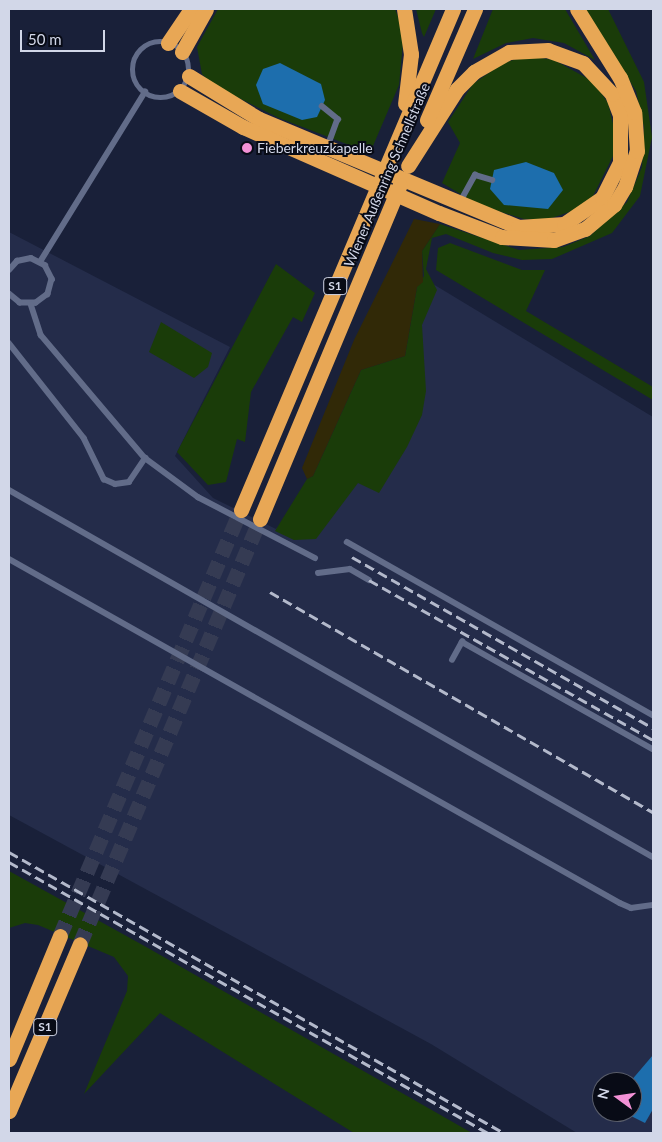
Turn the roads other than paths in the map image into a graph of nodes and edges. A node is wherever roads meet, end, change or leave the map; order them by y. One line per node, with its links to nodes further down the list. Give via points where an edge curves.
1 (191, 9): 7 (highway)
2 (206, 9): 8 (highway)
3 (404, 9): 13 (highway, via 411,54)
4 (452, 9): 13 (highway, Wiener Außenring Schnellstraße / S1)
5 (474, 9): 15 (highway, Wiener Außenring Schnellstraße / S1)
6 (577, 9): 17 (highway, via 620,78 638,130 633,169 614,205 586,228 540,242 502,237)
7 (168, 43): 8 (lane); 11 (lane, via 151,44 138,55 133,72)
8 (182, 52): 9 (lane)
9 (189, 76): 10 (lane); 14 (highway, via 260,119)
10 (180, 91): 11 (lane, via 164,98); 14 (highway, via 243,127)
11 (144, 92): 18 (lane)
12 (322, 106): 14 (lane, via 338,119)
13 (401, 130): 25 (highway, Wiener Außenring Schnellstraße / S1)
14 (333, 157): 17 (highway)
15 (408, 166): 17 (highway, via 457,89 494,58 528,49 548,50 567,55 598,74 620,115 622,142 612,182 588,211 564,224 537,229 501,223); 26 (highway, Wiener Außenring Schnellstraße / S1)
16 (492, 180): 17 (lane, via 475,175)
17 (447, 206)
18 (40, 262): 19 (lane, via 24,258); 21 (lane, via 49,271 51,286 43,300)
19 (9, 270)
20 (9, 294): 21 (lane, via 20,303)
21 (31, 304): 23 (lane, via 41,335)
22 (9, 344): 23 (lane, via 84,438 104,479 115,484 129,482)
23 (145, 458): 28 (lane, via 198,497)
24 (9, 490): 35 (lane)
25 (241, 510)
26 (260, 519)
27 (347, 542): 33 (lane)
28 (315, 558)
29 (9, 559): 36 (lane, via 620,903 631,908)
30 (318, 573): 31 (lane, via 350,569)
31 (370, 580)
32 (452, 660): 34 (lane, via 462,642)
33 (653, 715)
34 (653, 749)
35 (653, 858)
36 (653, 905)
37 (60, 936): 39 (highway, S1)
38 (80, 944): 40 (highway, S1)
39 (9, 1059)
40 (9, 1111)

